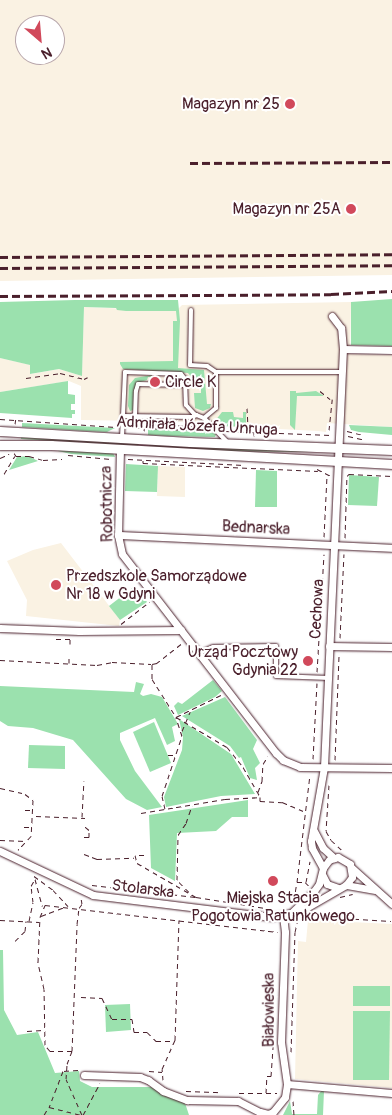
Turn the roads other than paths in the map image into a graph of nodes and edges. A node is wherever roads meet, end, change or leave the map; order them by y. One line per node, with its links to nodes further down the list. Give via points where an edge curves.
1 (191, 310): 5 (lane, via 190,365 207,366)
2 (332, 316): 3 (street, Cechowa, via 341,328)
3 (343, 349): 4 (street); 6 (street, Cechowa)
4 (392, 350)
5 (216, 372): 6 (lane); 11 (lane, via 216,408)
6 (342, 372): 16 (street, Cechowa)
7 (185, 385): 8 (lane, via 186,404); 9 (lane, via 181,374 125,372); 10 (lane, via 138,384)
8 (197, 415): 10 (lane); 11 (lane)
9 (123, 416): 10 (lane); 13 (lane)
10 (135, 416)
11 (204, 418): 14 (lane)
12 (0, 430): 13 (street, Admirała Józefa Unruga)
13 (122, 438): 14 (street, Admirała Józefa Unruga)
14 (227, 442): 16 (street, Admirała Józefa Unruga)
15 (3, 446): 17 (street, Admirała Józefa Unruga)
16 (339, 447): 18 (street, Admirała Józefa Unruga); 19 (street, Cechowa)
17 (120, 449): 19 (street, Admirała Józefa Unruga); 21 (street, Robotnicza)
18 (392, 450)
19 (338, 462): 20 (street, Admirała Józefa Unruga); 22 (street, Cechowa)
20 (392, 464)
21 (118, 535): 22 (street, Bednarska); 25 (street, Robotnicza, via 122,554)
22 (334, 546): 23 (street, Bednarska); 26 (street, Cechowa)
23 (392, 548)
24 (0, 628): 25 (street)
25 (181, 630): 28 (street, Robotnicza)
26 (329, 646): 27 (street); 29 (street, Cechowa)
27 (392, 647)
28 (199, 652): 29 (lane, via 213,647 276,646 276,676); 30 (street, Robotnicza, via 283,760 290,764)
29 (328, 678): 30 (street, Cechowa)
30 (324, 767): 31 (street, Robotnicza); 32 (street, Cechowa)
31 (392, 768)
32 (314, 831): 34 (street, via 323,848); 36 (street, Cechowa, via 312,848)
33 (0, 851): 42 (street, Stolarska, via 93,896 256,917)
34 (334, 858): 35 (street, via 347,861); 36 (street, via 325,863)
35 (352, 868): 37 (street, via 352,878); 39 (street)
36 (322, 871): 38 (street, via 327,884); 41 (street, via 314,891)
37 (346, 885): 38 (street); 39 (street, via 364,886)
38 (338, 888): 41 (street, Stolarska)
39 (380, 892): 40 (street)
40 (392, 904)
41 (292, 913): 42 (street, Stolarska)
42 (284, 915): 44 (street, Białowieska, via 281,1042)
43 (82, 1072): 44 (street, Białowieska, via 140,1077 187,1100 243,1102 268,1114 279,1108)
44 (287, 1084): 45 (street)
45 (392, 1093)

